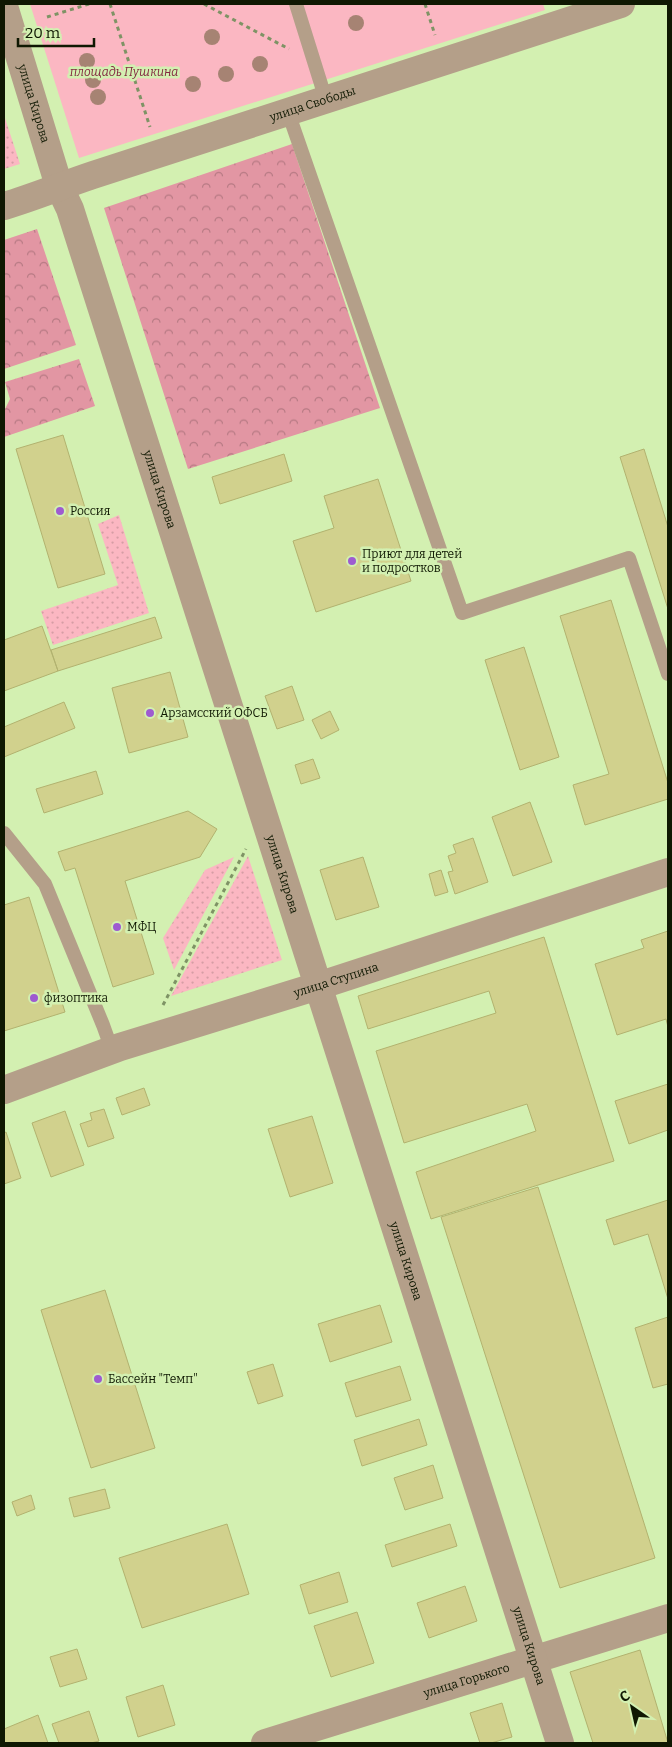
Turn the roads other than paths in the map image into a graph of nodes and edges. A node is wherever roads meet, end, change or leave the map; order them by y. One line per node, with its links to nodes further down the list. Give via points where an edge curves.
1 (296, 4): 4 (lane)
2 (621, 4): 4 (street, улица Свободы)
3 (4, 6): 6 (street, улица Кирова)
4 (326, 100): 5 (street, улица Свободы)
5 (288, 112): 6 (street, улица Свободы); 8 (lane, via 462,613 629,558)
6 (59, 186): 7 (street, улица Свободы); 11 (street, улица Кирова, via 73,219)
7 (4, 206)
8 (668, 674)
9 (4, 833): 12 (lane, via 45,884)
10 (668, 872): 11 (street, улица Ступина)
11 (318, 986): 12 (street, улица Ступина); 15 (street, улица Кирова)
12 (112, 1050): 13 (street, улица Ступина)
13 (4, 1090)
14 (668, 1618): 15 (street, улица Горького)
15 (533, 1660): 16 (street, улица Горького); 17 (street, улица Кирова)
16 (265, 1743)
17 (560, 1743)

